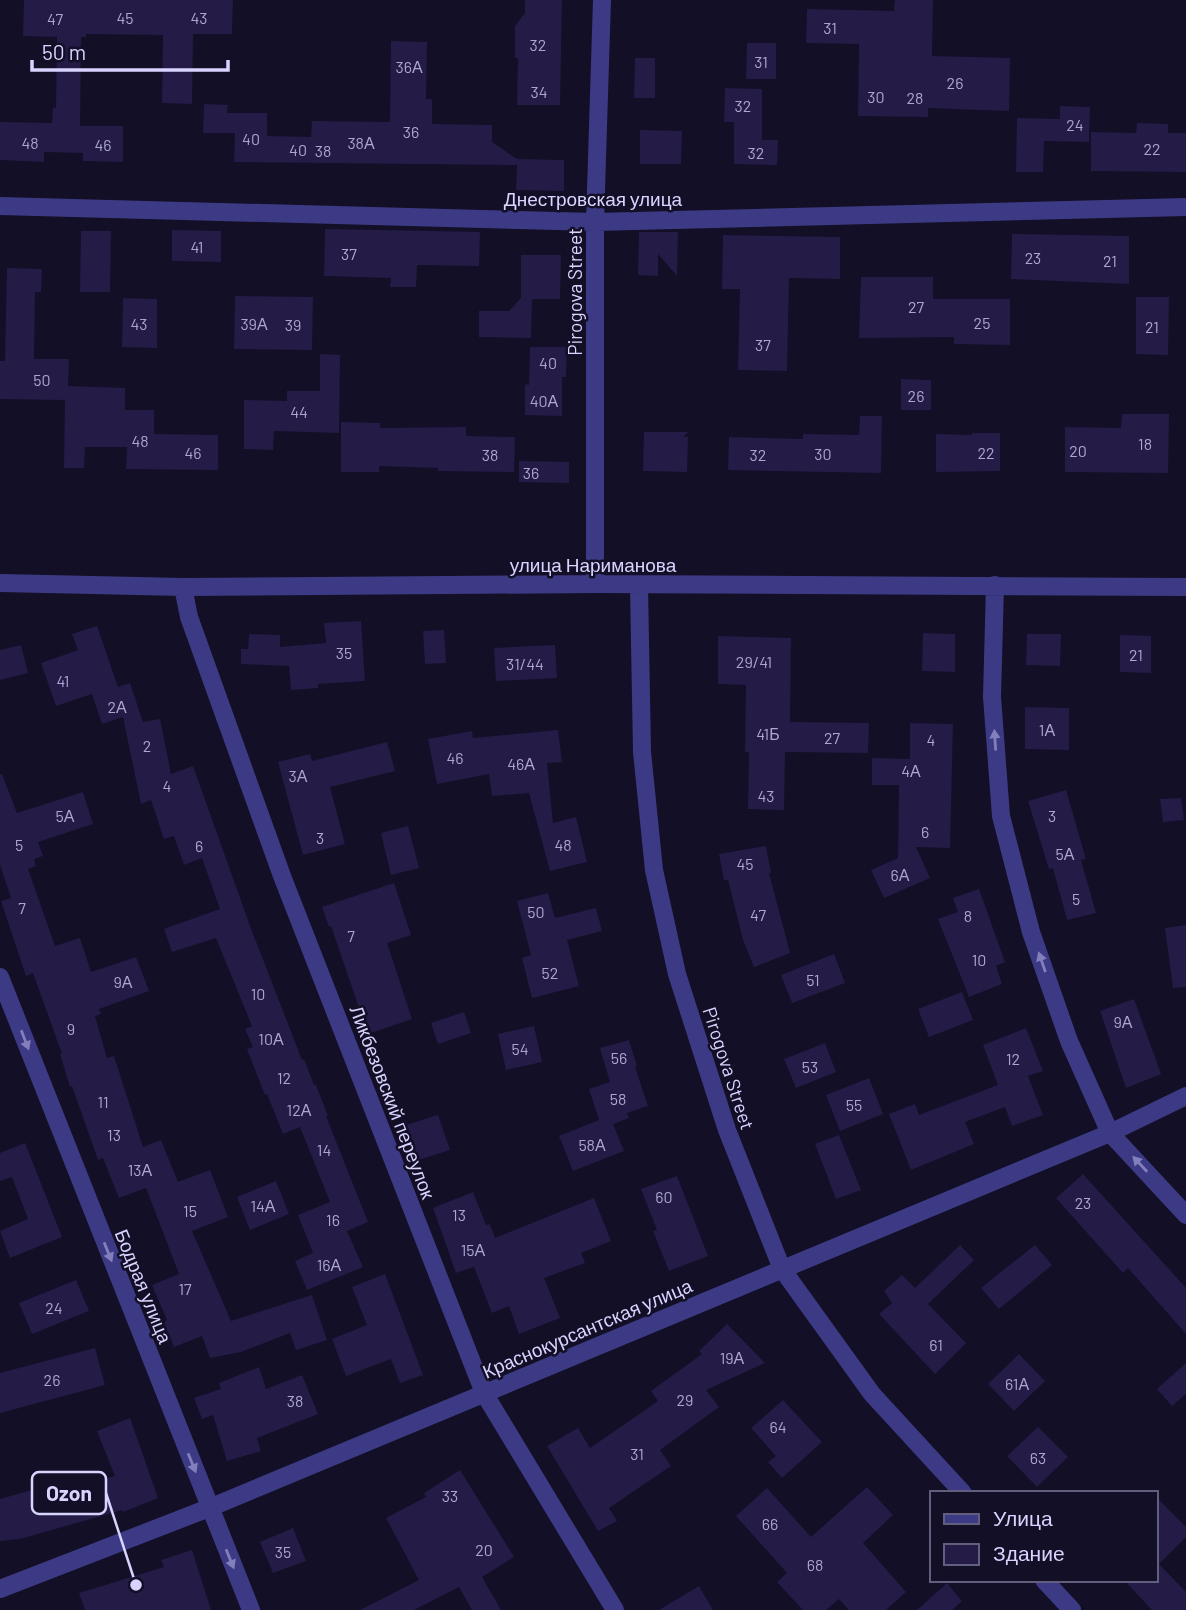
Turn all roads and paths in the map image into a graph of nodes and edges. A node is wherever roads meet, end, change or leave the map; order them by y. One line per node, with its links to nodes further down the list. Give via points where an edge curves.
1 (602, 0): 4 (street, Pirogova Street)
2 (0, 206): 4 (street, Днестровская улица)
3 (1186, 207): 4 (street, Днестровская улица)
4 (595, 222): 6 (street, Pirogova Street)
5 (0, 583): 9 (street, улица Нариманова)
6 (595, 584): 8 (street, улица Нариманова); 9 (street, улица Нариманова)
7 (995, 585): 8 (street, улица Нариманова); 10 (street, улица Нариманова); 13 (street, one-way to 7, via 1069,1041 1035,944 1001,816 992,697)
8 (639, 586): 15 (street, Pirogova Street, via 642,752 654,870 677,974 722,1117)
9 (183, 587): 16 (street, Ликбезовский переулок, via 189,617 282,876)
10 (1186, 587)
11 (0, 976): 18 (street, Бодрая улица, one-way to 18)
12 (1186, 1096): 13 (street, Краснокурсантская улица)
13 (1110, 1133): 14 (street, one-way to 13); 15 (street, Краснокурсантская улица)
14 (1186, 1215)
15 (782, 1269): 16 (street, Краснокурсантская улица); 17 (street, Pirogova Street, via 872,1394)
16 (484, 1393): 18 (street, Краснокурсантская улица); 22 (street, Ликбезовский переулок)
17 (961, 1491)
18 (209, 1508): 20 (street, Краснокурсантская улица); 21 (street, Бодрая улица, one-way to 21)
19 (1046, 1582): 23 (street)
20 (0, 1589)
21 (251, 1610)
22 (615, 1610)
23 (1072, 1610)

